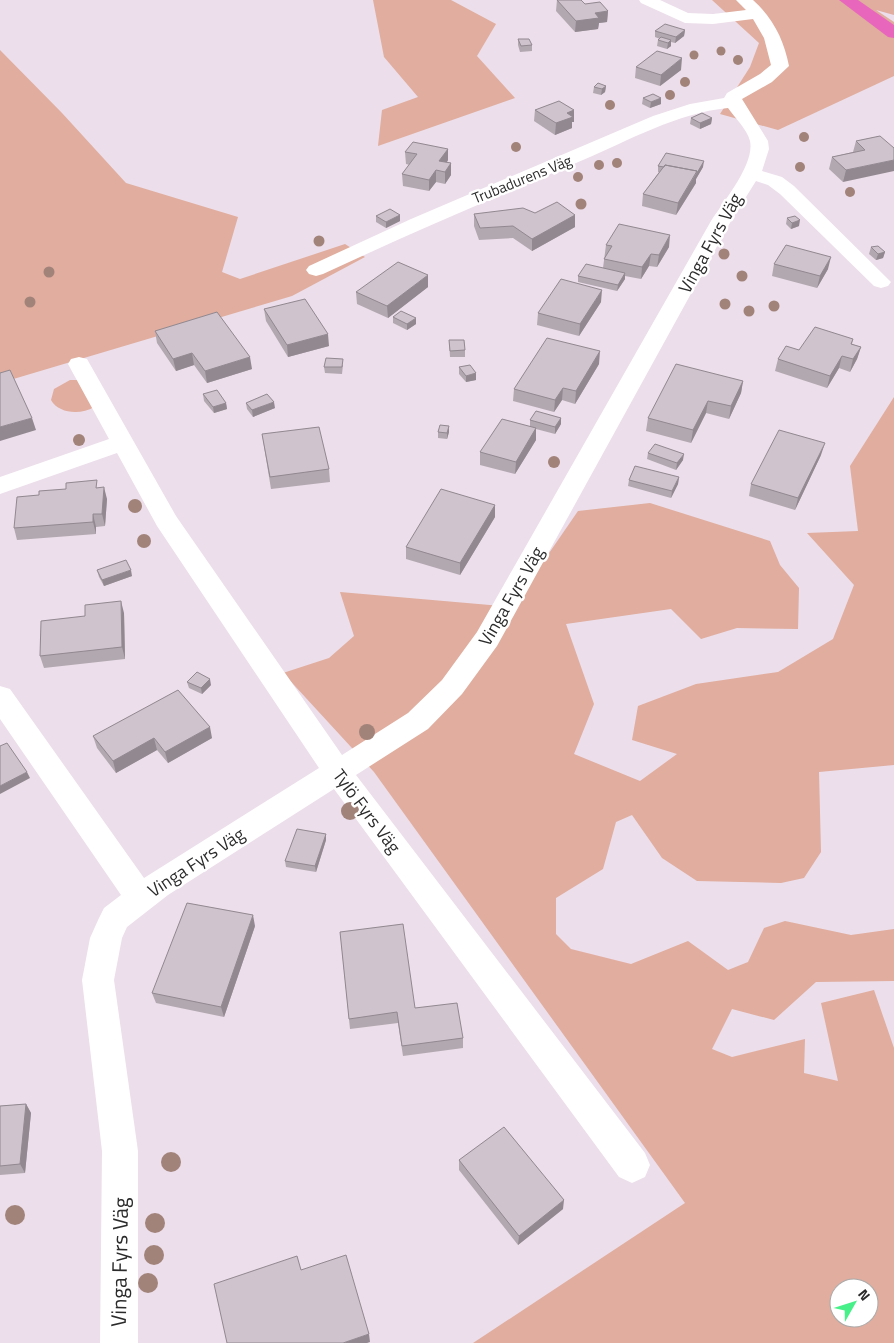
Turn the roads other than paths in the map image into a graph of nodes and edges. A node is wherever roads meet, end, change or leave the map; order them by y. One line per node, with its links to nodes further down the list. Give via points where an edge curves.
1 (647, 0): 3 (street, via 685,18 713,19)
2 (847, 0): 4 (main road)
3 (751, 7): 5 (street, via 772,35 780,66 766,78 735,94)
4 (894, 33)
5 (733, 102): 6 (street, Vinga Fyrs Väg, via 751,124 759,142 758,160); 7 (street, Trubadurens Väg, via 704,105 669,118 467,201)
6 (750, 173): 8 (street, Vinga Fyrs Väg, via 776,181 787,190); 13 (street, Vinga Fyrs Väg, via 487,639 452,686 418,721)
7 (316, 270)
8 (881, 282)
9 (79, 364): 10 (street, Tylö Fyrs Väg)
10 (123, 442): 11 (street); 13 (street, Tylö Fyrs Väg, via 170,526)
11 (0, 486)
12 (0, 697): 14 (street, Vinga Fyrs Väg)
13 (337, 771): 14 (street, Vinga Fyrs Väg); 15 (street, Tylö Fyrs Väg)
14 (141, 898): 16 (street, Vinga Fyrs Väg, via 115,918 106,938 98,980 120,1151)
15 (632, 1165)
16 (119, 1343)

